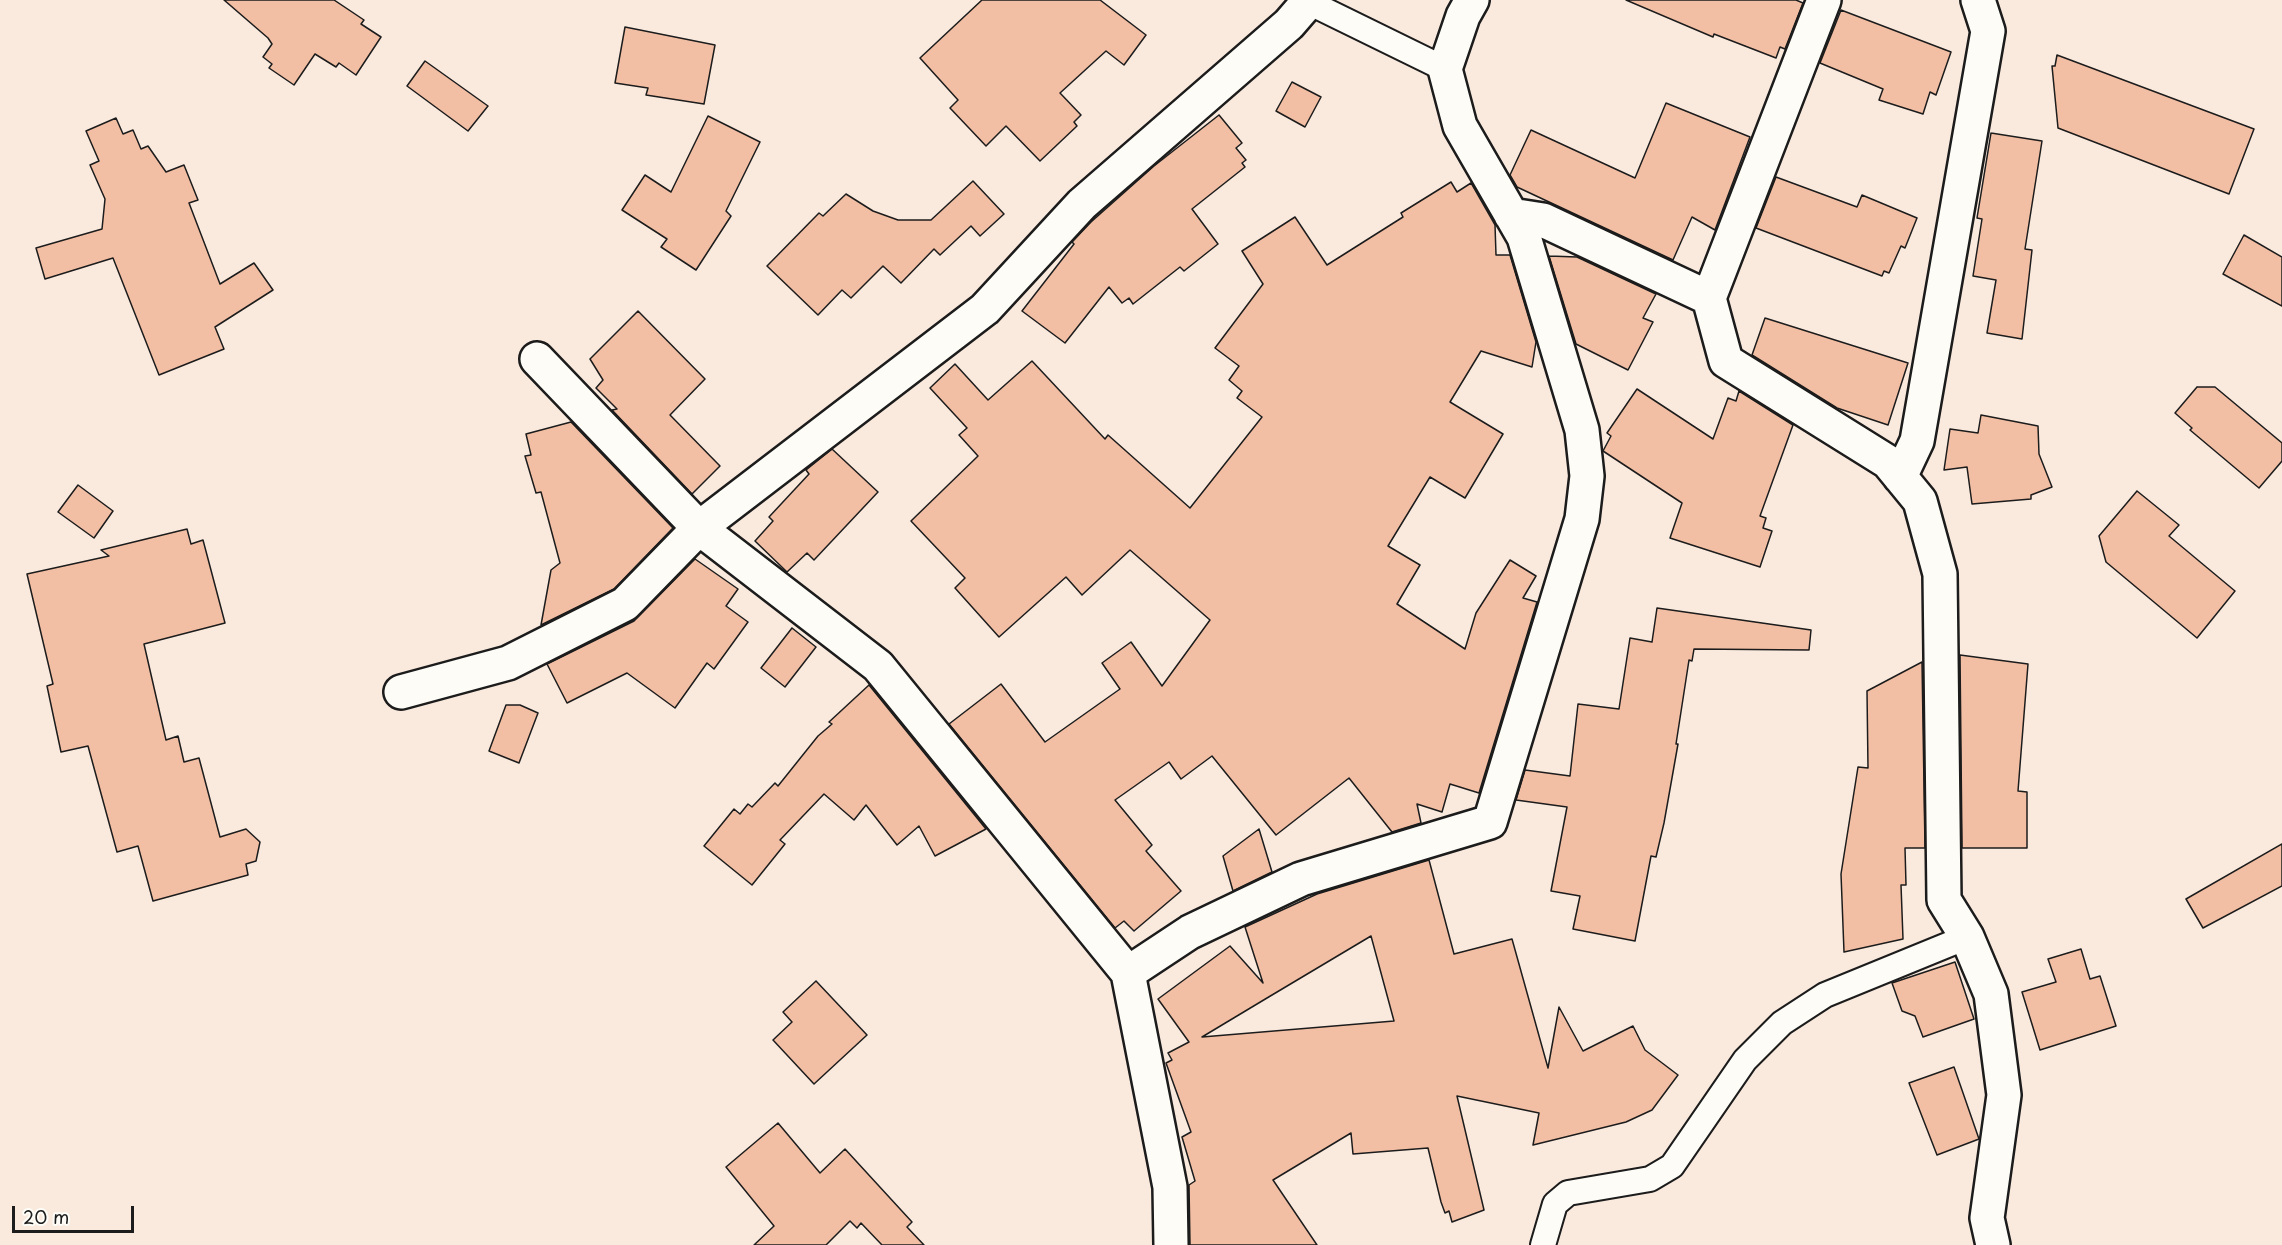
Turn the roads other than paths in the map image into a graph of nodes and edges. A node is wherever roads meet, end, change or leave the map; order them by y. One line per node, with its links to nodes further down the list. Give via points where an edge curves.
1 (1472, 0): 5 (street)
2 (1824, 0): 7 (street)
3 (1978, 0): 9 (street, via 1988,31 1917,441)
4 (1306, 1): 5 (lane); 10 (street, via 1289,24 1082,204 985,309)
5 (1445, 69): 6 (street, via 1460,126)
6 (1511, 215): 7 (street, via 1543,220); 13 (street, via 1524,237 1582,430 1587,476 1582,519 1490,822 1301,879 1190,932)
7 (1709, 298): 9 (street, via 1726,362 1888,462)
8 (537, 359): 10 (street)
9 (1900, 477): 12 (street, via 1920,501 1940,574 1944,900)
10 (699, 528): 11 (street, via 625,604 508,663); 13 (street, via 878,666)
11 (401, 692)
12 (1967, 937): 15 (lane, via 1825,994 1782,1023 1744,1060 1672,1166 1650,1179 1568,1193 1555,1204); 16 (street, via 1991,994 2004,1095 1988,1218)
13 (1128, 973): 14 (street, via 1170,1187)
14 (1171, 1245)
15 (1543, 1245)
16 (1992, 1245)

